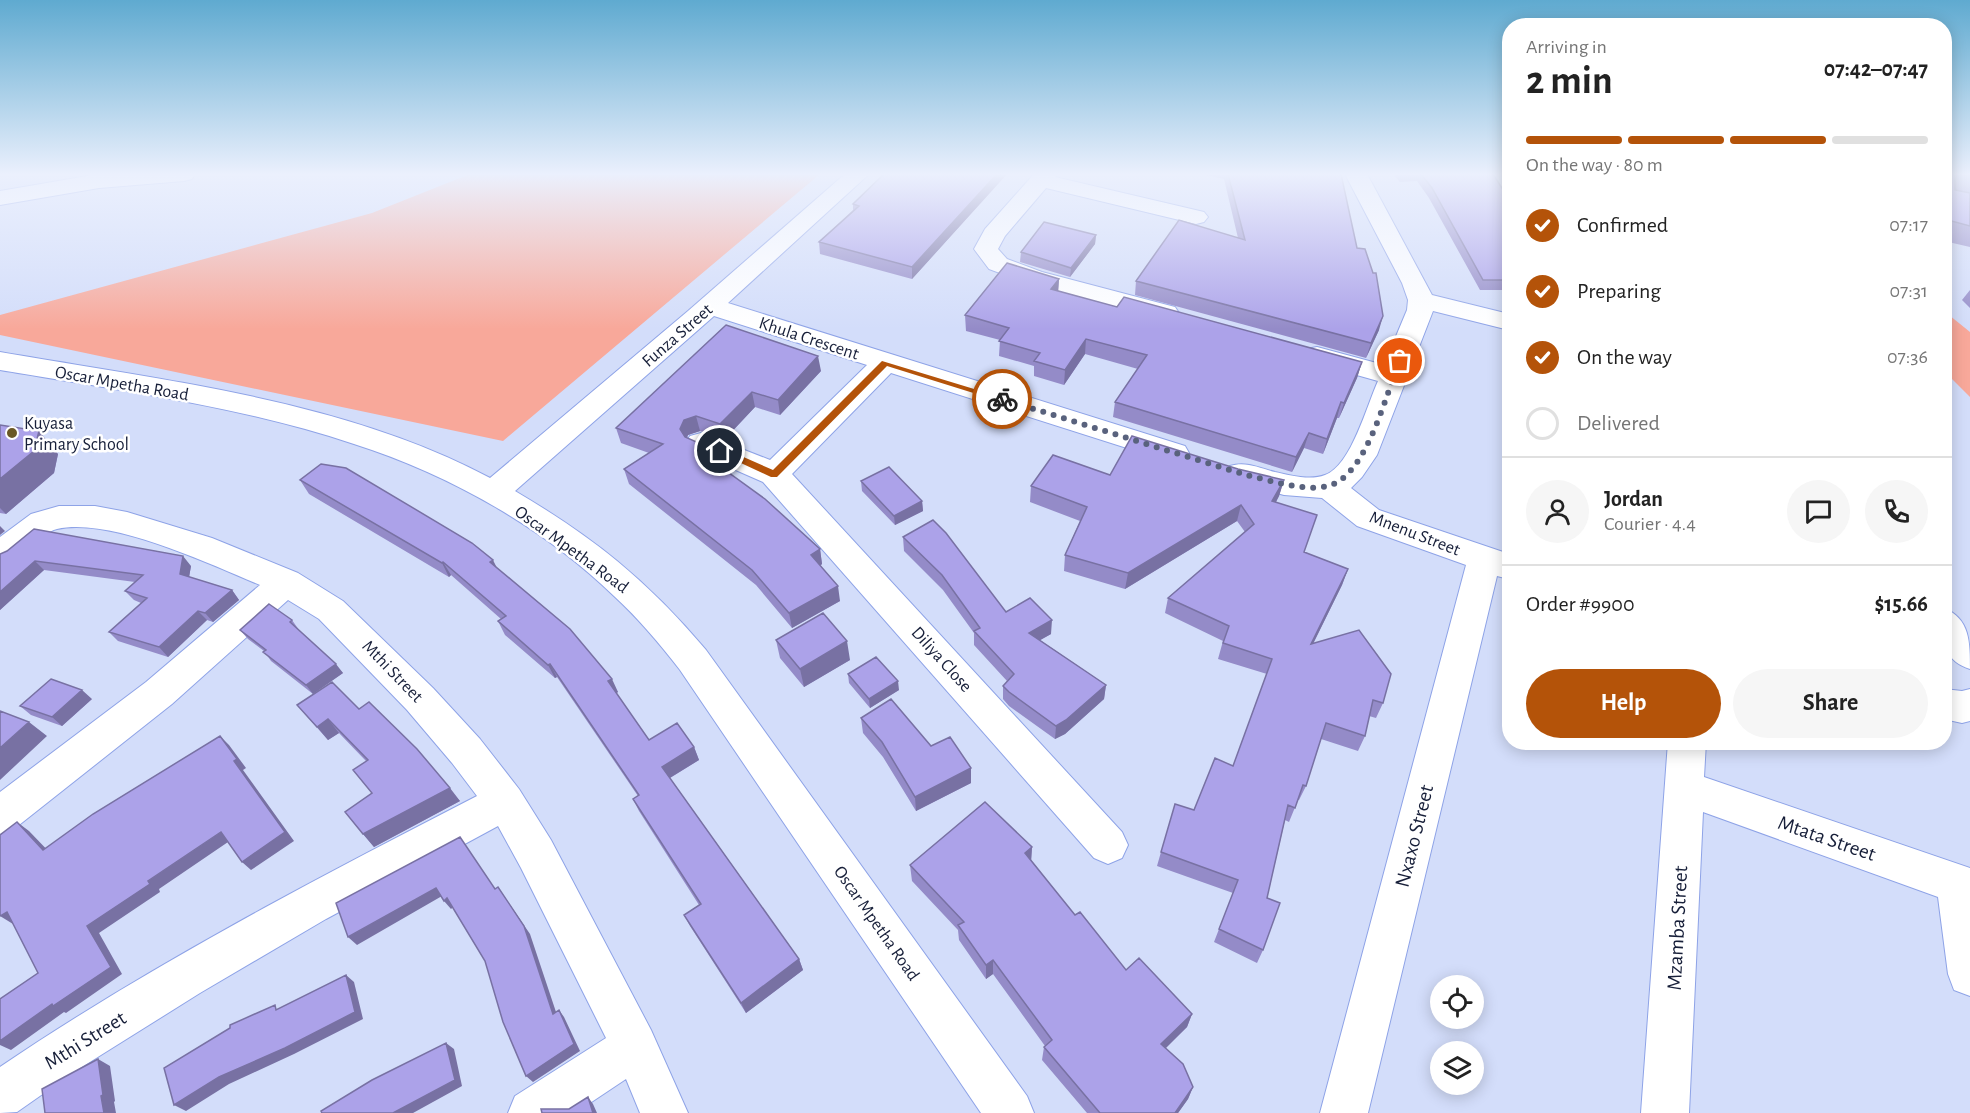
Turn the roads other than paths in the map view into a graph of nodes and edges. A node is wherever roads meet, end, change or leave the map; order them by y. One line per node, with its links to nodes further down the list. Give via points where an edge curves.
1 (800, 226): 5 (street, Funza Street)
2 (1001, 226): 6 (street, via 986,249 998,264)
3 (1384, 226): 4 (street)
4 (1421, 300): 7 (street); 11 (street, via 1413,332)
5 (710, 306): 10 (street, Khula Crescent); 15 (street, Funza Street)
6 (1191, 320)
7 (1502, 320)
8 (1292, 348): 11 (street)
9 (0, 361): 15 (street, Oscar Mpetha Road, via 307,419 419,456)
10 (885, 363): 13 (street); 14 (street, Khula Crescent, via 1209,464 1281,483)
11 (1393, 375): 14 (street, via 1362,455 1352,471)
12 (702, 443): 13 (street, Diliya Close)
13 (774, 474): 27 (street, Diliya Close)
14 (1328, 486): 17 (street, Mnenu Street, via 1368,518)
15 (493, 493): 34 (street, Oscar Mpetha Road, via 528,513 619,581 687,653)
16 (0, 554): 18 (street, Mthi Street, via 42,522 59,517 95,517 200,547)
17 (1496, 563): 35 (street, Nxaxo Street)
18 (286, 582): 25 (street, Mthi Street, via 331,610 353,630 466,751); 26 (street, via 159,693)
19 (1952, 632): 20 (street)
20 (1970, 655)
21 (1952, 705): 22 (street)
22 (1970, 705)
23 (1687, 750): 24 (street, Mzamba Street)
24 (1685, 788): 28 (street, Mtata Street); 36 (street, Mzamba Street)
25 (505, 802): 30 (street, Mthi Street); 31 (street, Mthi Street, via 226,952)
26 (0, 816)
27 (1108, 845)
28 (1964, 886): 29 (street)
29 (1970, 974)
30 (635, 1046): 32 (street); 33 (street, Mthi Street)
31 (0, 1095)
32 (532, 1113)
33 (664, 1113)
34 (1010, 1113)
35 (1344, 1113)
36 (1665, 1113)

